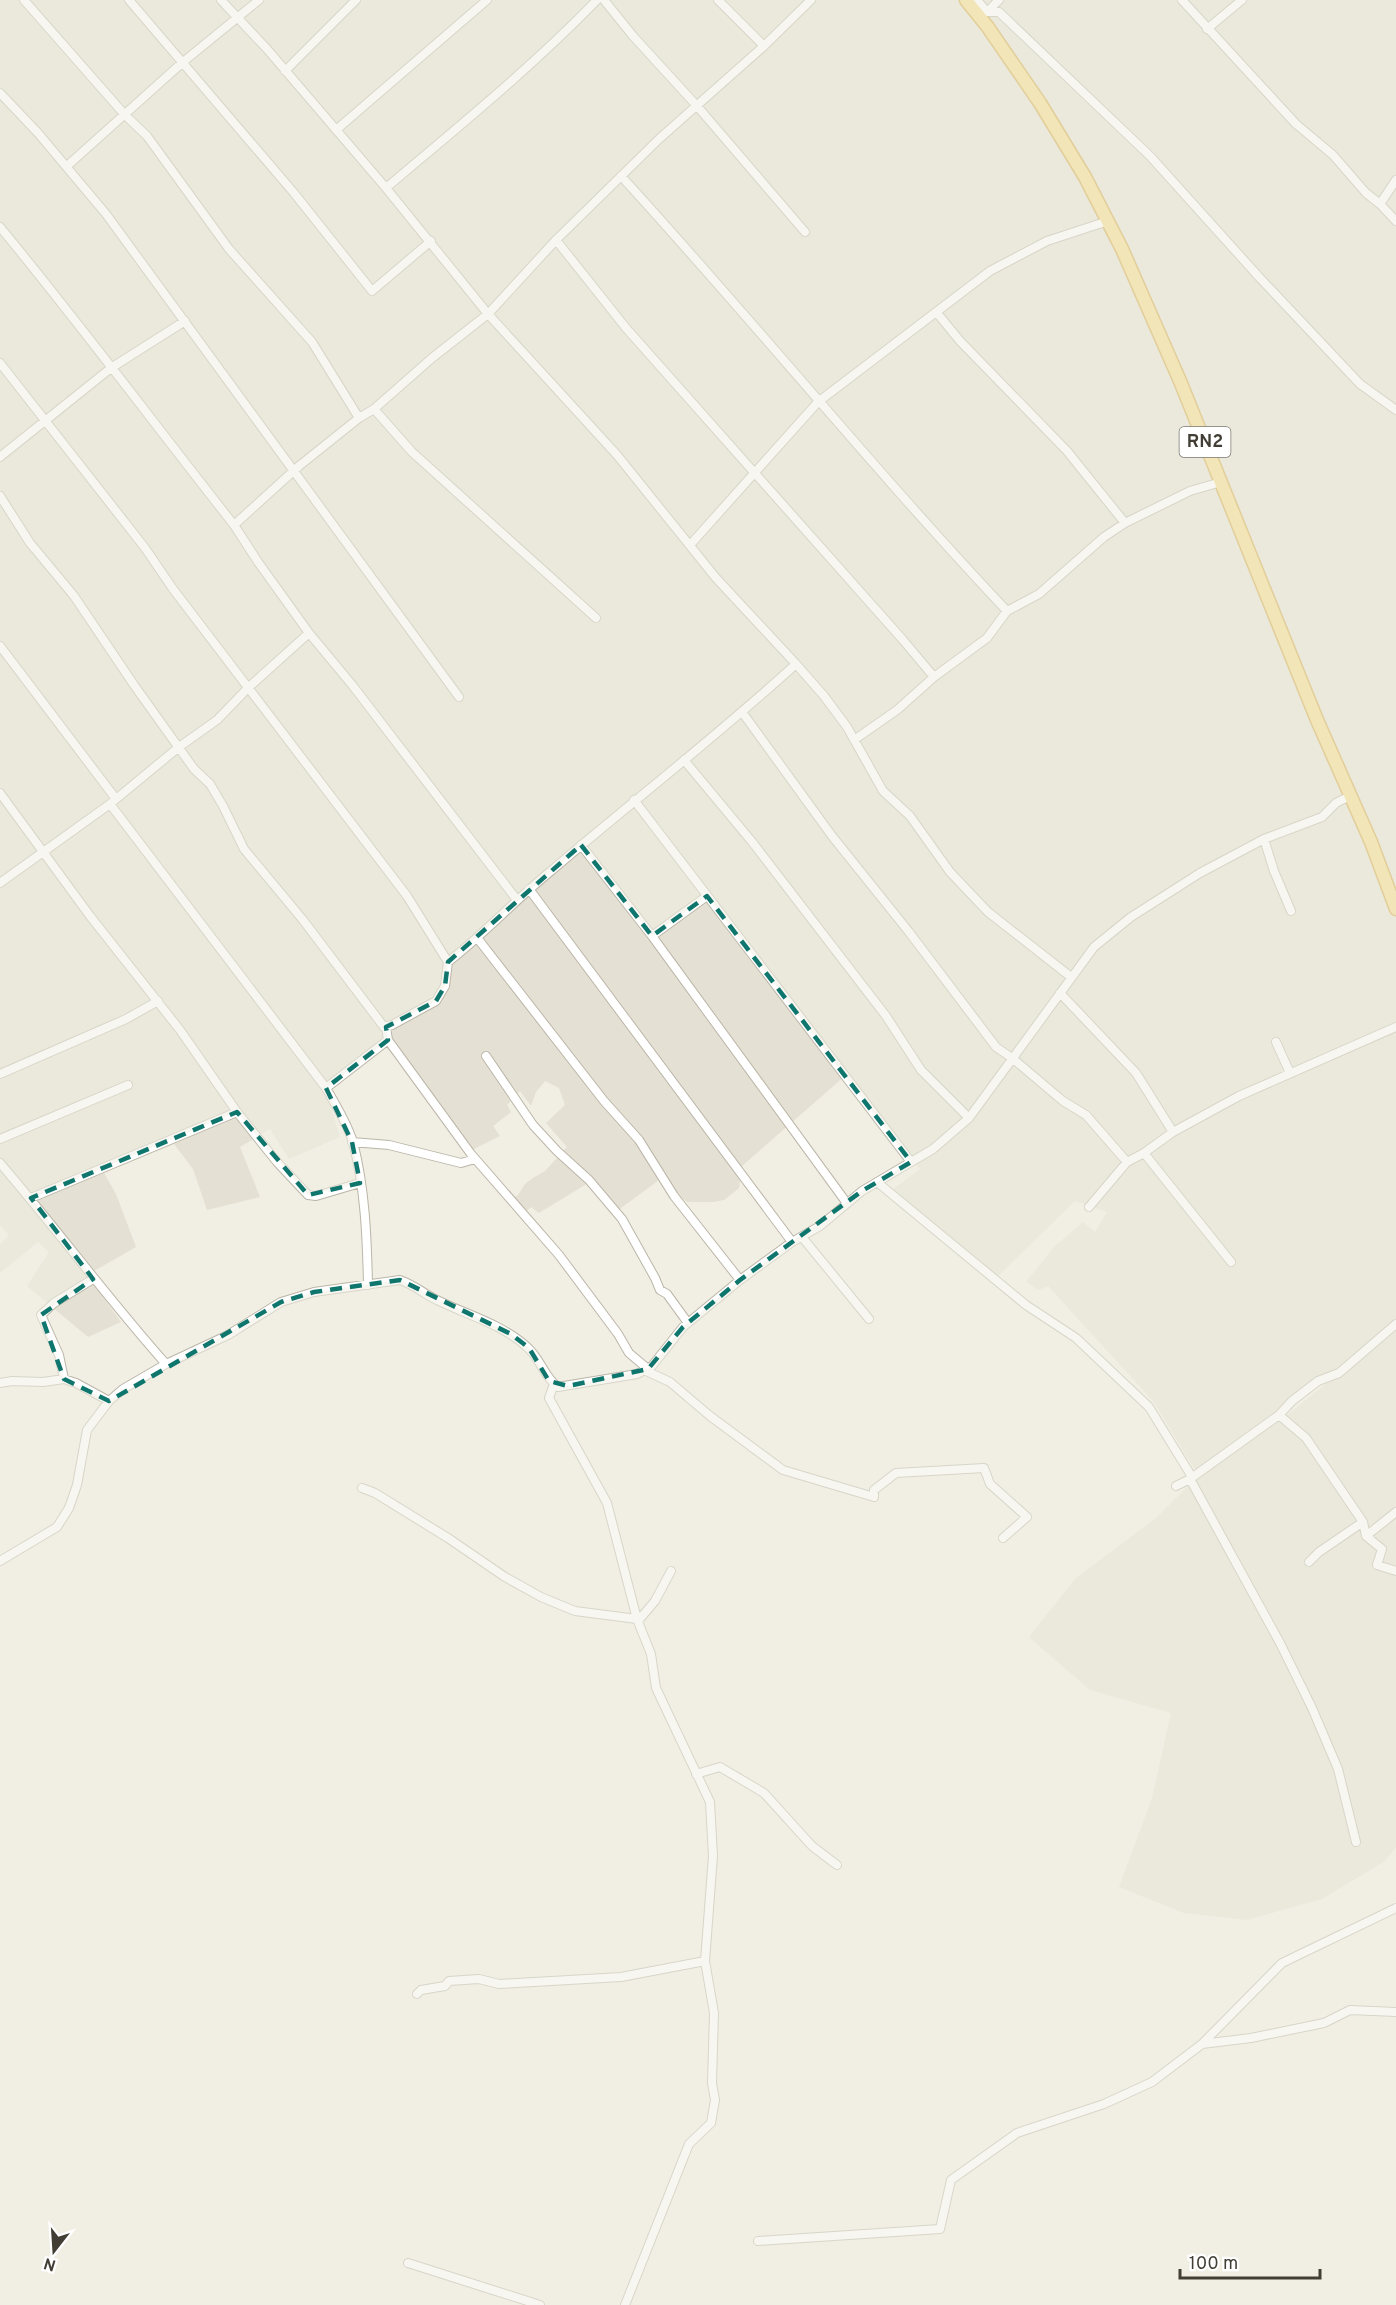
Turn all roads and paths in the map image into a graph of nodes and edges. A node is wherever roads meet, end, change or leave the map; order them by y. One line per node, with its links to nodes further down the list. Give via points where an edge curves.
1 (24, 0): 24 (street)
2 (129, 0): 20 (street)
3 (221, 0): 17 (street)
4 (259, 0): 17 (street)
5 (356, 0): 21 (street)
6 (487, 0): 25 (street)
7 (597, 0): 29 (street)
8 (604, 0): 23 (street)
9 (718, 0): 19 (street)
10 (811, 0): 19 (street)
11 (966, 0): 31 (highway, RN2, via 1040,103)
12 (977, 0): 16 (street)
13 (999, 0): 16 (street)
14 (1182, 0): 18 (street)
15 (1242, 0): 18 (street)
16 (987, 12): 44 (street, via 999,12 1150,156 1360,384)
17 (238, 18): 20 (street); 21 (street)
18 (1208, 29): 30 (street, via 1296,124 1333,155)
19 (764, 46): 23 (street)
20 (183, 62): 24 (street); 36 (street, via 372,291)
21 (285, 71): 25 (street)
22 (0, 93): 26 (street)
23 (697, 106): 27 (street); 34 (street)
24 (125, 116): 26 (street); 45 (street, via 147,136 230,249 312,342)
25 (336, 130): 29 (street)
26 (67, 166): 39 (street)
27 (621, 176): 35 (street); 42 (street, via 717,281)
28 (1396, 180): 30 (street)
29 (386, 188): 36 (street)
30 (1380, 204): 32 (street)
31 (1108, 220): 37 (street, via 1047,241 1000,266); 50 (highway, RN2)
32 (1396, 221)
33 (0, 227): 41 (street)
34 (805, 232)
35 (556, 240): 38 (street); 49 (street, via 626,328)
36 (431, 241): 38 (street)
37 (937, 313): 42 (street); 52 (street, via 1067,451)
38 (488, 314): 43 (street); 54 (street, via 617,455)
39 (185, 321): 41 (street); 48 (street)
40 (0, 363): 46 (street)
41 (111, 368): 46 (street); 53 (street)
42 (818, 402): 49 (street); 55 (street)
43 (374, 409): 45 (street); 56 (street, via 412,452)
44 (1396, 410)
45 (359, 418): 48 (street)
46 (44, 420): 47 (street); 61 (street)
47 (0, 457)
48 (292, 471): 53 (street); 62 (street)
49 (754, 473): 54 (street); 60 (street)
50 (1221, 482): 52 (street, via 1190,491); 68 (highway, RN2)
51 (0, 496): 65 (street)
52 (1125, 523): 55 (street, via 1039,594)
53 (234, 525): 57 (street)
54 (690, 545): 59 (street)
55 (1007, 611): 60 (street, via 987,638)
56 (596, 618)
57 (309, 633): 61 (street); 77 (street)
58 (0, 646): 70 (street)
59 (796, 664): 63 (street); 64 (street)
60 (934, 677): 64 (street, via 897,710)
61 (249, 687): 65 (street, via 217,720); 82 (street, via 407,896)
62 (459, 696)
63 (742, 712): 66 (street); 91 (street, via 832,836 996,1047)
64 (854, 740): 83 (street, via 884,791 910,816 950,872 988,912)
65 (179, 747): 70 (street); 86 (street, via 210,784 244,849)
66 (684, 760): 69 (street); 97 (street, via 886,1016 921,1070)
67 (0, 793): 73 (street)
68 (1350, 796): 71 (street, via 1322,817); 78 (highway, RN2)
69 (634, 800): 72 (street); 76 (street)
70 (113, 802): 73 (street); 95 (street)
71 (1264, 839): 79 (street); 83 (street, via 1200,873 1131,917 1094,947)
72 (581, 845): 75 (street); 80 (street)
73 (44, 851): 74 (street); 85 (street, via 90,916)
74 (0, 883)
75 (529, 889): 77 (street); 112 (street)
76 (707, 896): 80 (street); 103 (street)
77 (518, 900): 81 (street)
78 (1396, 909)
79 (1291, 911)
80 (652, 936): 109 (street)
81 (478, 939): 82 (street); 115 (street, via 639,1140 674,1196)
82 (448, 962): 86 (street, via 445,986 436,1001)
83 (1071, 977): 84 (street)
84 (1060, 993): 91 (street); 98 (street, via 1136,1072)
85 (159, 1001): 93 (street); 96 (street)
86 (386, 1027): 88 (street)
87 (1396, 1027): 92 (street)
88 (388, 1040): 95 (street); 102 (street)
89 (1276, 1042): 92 (street)
90 (486, 1056): 118 (street, via 533,1125 622,1219 660,1290)
91 (1012, 1058): 97 (street); 104 (street, via 1086,1115)
92 (1290, 1073): 98 (street)
93 (0, 1074)
94 (128, 1085): 99 (street)
95 (326, 1088): 100 (street)
96 (237, 1112): 107 (street, via 308,1195); 108 (street)
97 (969, 1118): 103 (street)
98 (1173, 1132): 101 (street)
99 (0, 1139)
100 (352, 1142): 102 (street, via 389,1145 461,1163); 107 (street)
101 (1144, 1153): 104 (street); 113 (street)
102 (475, 1159): 121 (street, via 559,1255 629,1353)
103 (911, 1162): 106 (street)
104 (1127, 1162): 110 (street)
105 (0, 1163): 108 (street)
106 (877, 1182): 109 (street); 127 (street, via 1026,1305 1076,1338 1149,1407)
107 (360, 1184): 116 (street)
108 (31, 1198): 114 (street)
109 (846, 1202): 111 (street)
110 (1089, 1207)
111 (802, 1237): 112 (street); 117 (street)
112 (792, 1242): 115 (street)
113 (1231, 1262)
114 (93, 1279): 120 (street); 122 (street, via 41,1315 59,1355)
115 (740, 1280): 118 (street)
116 (368, 1285): 120 (street, via 314,1292 281,1302 228,1335); 124 (street, via 406,1281 464,1314 494,1324 529,1348)
117 (869, 1319)
118 (688, 1323): 121 (street)
119 (1396, 1324): 126 (street, via 1340,1372 1318,1381)
120 (166, 1364): 125 (street)
121 (646, 1370): 124 (street, via 577,1385); 133 (street, via 670,1382 783,1470 874,1497 874,1490 896,1473 984,1468 990,1484 1027,1517)
122 (64, 1379): 123 (street); 125 (street)
123 (0, 1383)
124 (554, 1384): 138 (street, via 549,1398 607,1503)
125 (109, 1401): 134 (street, via 87,1430 73,1497 57,1527)
126 (1279, 1415): 127 (street); 131 (street, via 1306,1438)
127 (1191, 1478): 128 (street); 140 (street, via 1312,1708 1338,1769)
128 (1176, 1486)
129 (362, 1488): 138 (street, via 541,1597 575,1611)
130 (1396, 1512): 132 (street)
131 (1363, 1522): 132 (street); 135 (street)
132 (1366, 1536): 137 (street, via 1382,1549 1377,1565)
133 (1003, 1538)
134 (0, 1560)
135 (1309, 1562)
136 (671, 1571): 138 (street, via 655,1601)
137 (1396, 1571)
138 (638, 1620): 139 (street, via 651,1654 656,1688)
139 (696, 1774): 141 (street, via 720,1767 764,1793 812,1846); 143 (street, via 710,1802 711,1813 713,1856)
140 (1356, 1842)
141 (837, 1865)
142 (1396, 1908): 146 (street, via 1282,1964)
143 (705, 1961): 144 (street, via 621,1977 499,1984 479,1979 449,1981 445,1986); 150 (street, via 714,2013 715,2100 711,2123 689,2144)
144 (417, 1994)
145 (1396, 2012): 146 (street, via 1350,2010 1324,2023)
146 (1202, 2044): 147 (street, via 1152,2082 1104,2104 1017,2133 951,2180 940,2229)
147 (758, 2241)
148 (408, 2263): 149 (street)
149 (540, 2305)
150 (625, 2305)

